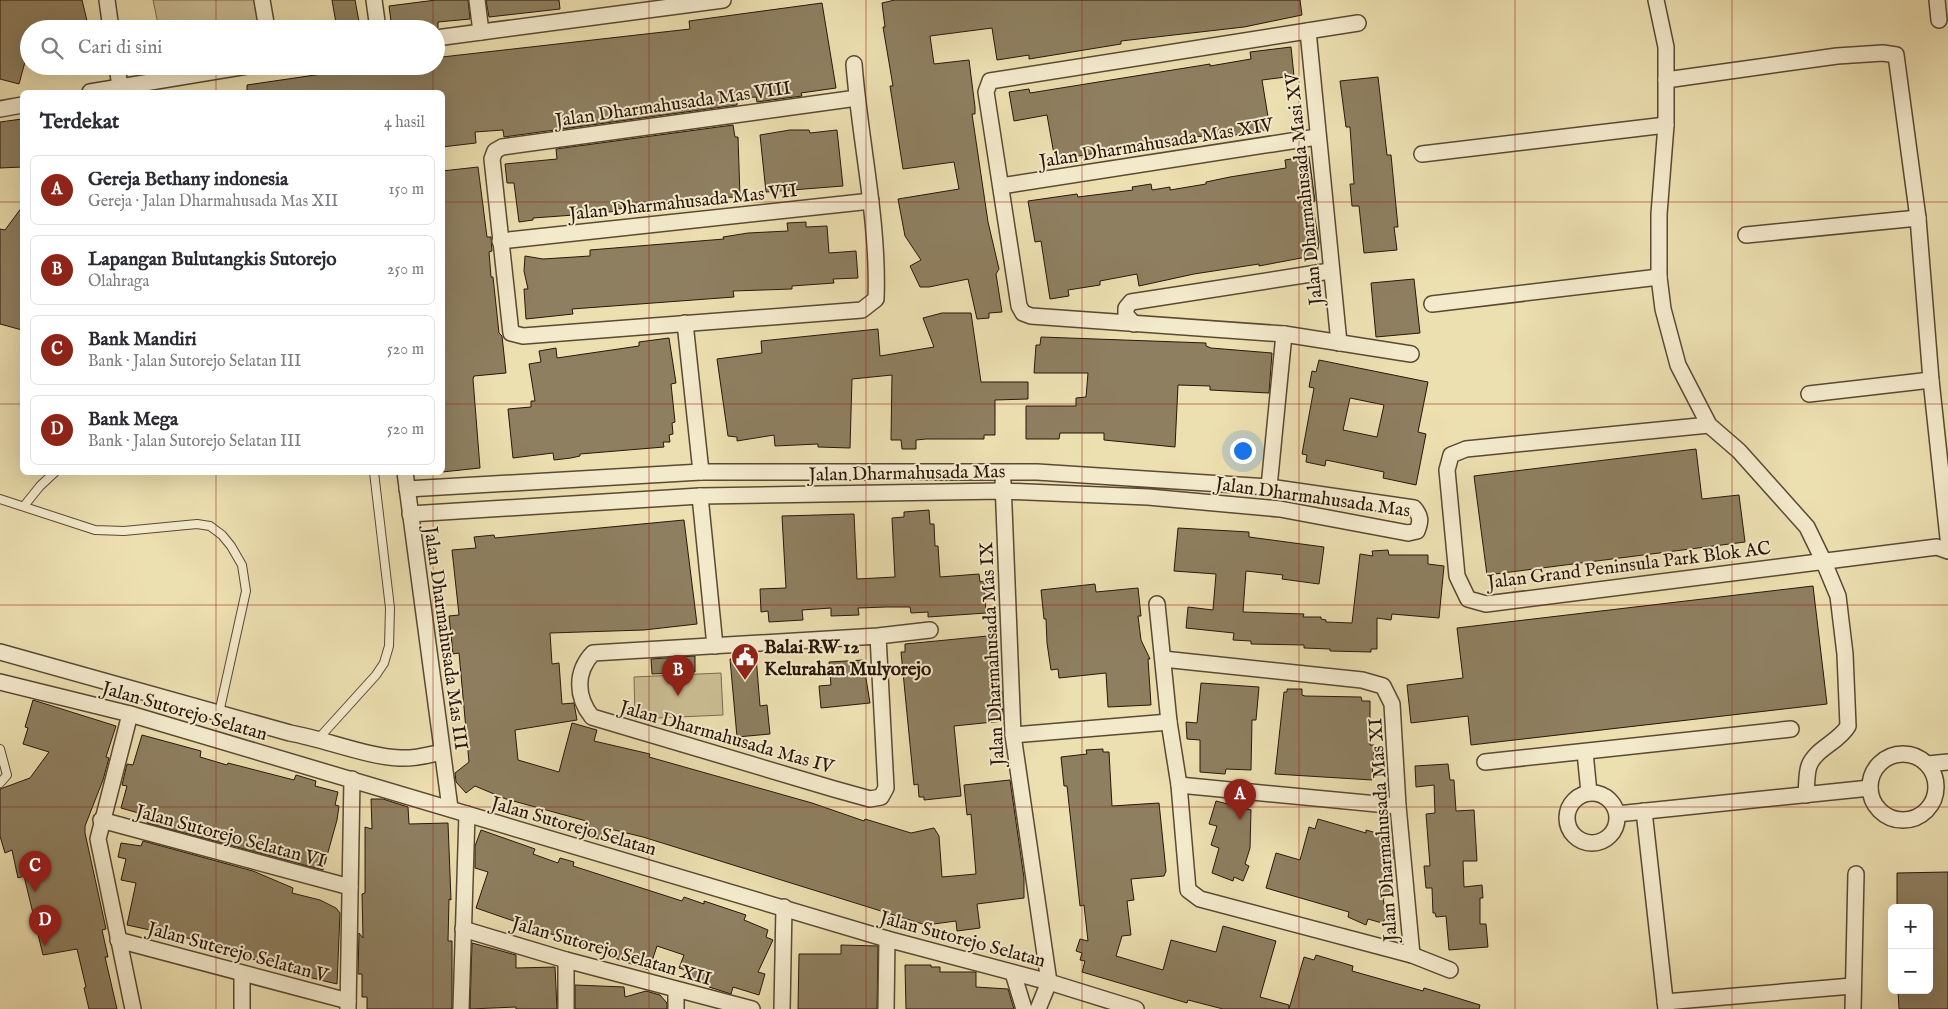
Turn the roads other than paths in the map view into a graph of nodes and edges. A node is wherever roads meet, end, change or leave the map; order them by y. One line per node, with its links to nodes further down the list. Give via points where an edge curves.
1 (107, 0): 8 (street)
2 (262, 0): 9 (street)
3 (374, 0): 10 (street)
4 (477, 0): 14 (street)
5 (723, 0): 14 (street)
6 (1656, 0): 19 (street, via 1666,46)
7 (1937, 0): 11 (street)
8 (110, 20)
9 (265, 20)
10 (377, 20)
11 (1939, 20)
12 (1358, 24): 13 (street)
13 (1308, 31): 26 (street, Jalan Dharmahusada Masi XV); 28 (street, via 990,81 986,92)
14 (481, 32): 15 (street)
15 (445, 37)
16 (854, 64): 22 (street)
17 (118, 75): 20 (street)
18 (193, 75): 20 (street)
19 (1666, 80): 25 (street); 30 (street, via 1837,56 1896,55)
20 (120, 87): 21 (street)
21 (102, 90)
22 (856, 98): 29 (street); 32 (street, Jalan Dharmahusada Mas VIII, via 502,147 495,150 492,159)
23 (20, 105): 24 (street)
24 (0, 110)
25 (1666, 125): 27 (street); 34 (street, via 1659,214)
26 (1317, 137): 28 (street, Jalan Dharmahusada Mas XIV); 33 (street, Jalan Dharmahusada Masi XV)
27 (1422, 154)
28 (1001, 186): 37 (street, via 1019,306 1023,313)
29 (871, 200): 32 (street, Jalan Dharmahusada Mas VII); 36 (street, via 876,299 862,310)
30 (1918, 218): 31 (street); 41 (street)
31 (1746, 236)
32 (500, 241): 36 (street, via 509,330 514,335)
33 (1330, 271): 37 (street, via 1131,302 1126,308 1126,315); 39 (street, Jalan Dharmahusada Masi XV)
34 (1659, 277): 35 (street); 43 (street, via 1663,309 1678,366)
35 (1432, 304)
36 (685, 324): 44 (street)
37 (1134, 324): 38 (street)
38 (1284, 334): 39 (street); 49 (street)
39 (1339, 343): 40 (street)
40 (1411, 354)
41 (1931, 380): 42 (street); 56 (street)
42 (1809, 394)
43 (1709, 424): 58 (street, via 1739,451 1807,527); 58 (street, Jalan Grand Peninsula Park Blok AC, via 1466,449 1451,456 1447,470 1456,576 1468,600 1486,604)
44 (701, 472): 45 (street, Jalan Dharmahusada Mas); 50 (street, Jalan Dharmahusada Mas)
45 (1003, 472): 49 (street, Jalan Dharmahusada Mas); 51 (street, Jalan Dharmahusada Mas IX)
46 (52, 475): 54 (lane)
47 (374, 475): 71 (lane, via 390,608 389,646 376,675)
48 (405, 475): 50 (street, Jalan Dharmahusada Mas III)
49 (1269, 487): 51 (street, Jalan Dharmahusada Mas, via 1414,508 1420,514 1421,522 1417,531 1408,533 1280,509 1148,497)
50 (407, 489): 55 (street, Jalan Dharmahusada Mas III)
51 (1002, 491): 52 (street, Jalan Dharmahusada Mas); 70 (street, Jalan Dharmahusada Mas IX)
52 (700, 496): 55 (street, Jalan Dharmahusada Mas); 62 (street)
53 (0, 499): 54 (lane)
54 (24, 506): 66 (lane, via 95,530 124,531 197,524 210,526 222,535 242,565 246,591)
55 (410, 514): 73 (street, Jalan Dharmahusada Mas III)
56 (1948, 538)
57 (1948, 550): 58 (street, via 1937,547)
58 (1823, 560): 83 (street, via 1838,596 1845,654 1848,726 1842,736 1813,760 1809,767)
59 (1157, 604): 64 (street)
60 (930, 630): 61 (street, Jalan Dharmahusada Mas IV)
61 (878, 636): 62 (street, Jalan Dharmahusada Mas IV); 62 (street, Jalan Dharmahusada Mas IV, via 886,788 881,797 870,799 592,717 583,706 579,684 583,664 593,653)
62 (715, 646)
63 (0, 652): 66 (street)
64 (1163, 659): 68 (street); 85 (street, Jalan Dharmahusada Mas XI, via 1362,680 1383,686 1392,704)
65 (0, 682): 67 (street, Jalan Sutorejo Selatan)
66 (219, 713): 71 (street)
67 (130, 714): 78 (street, Jalan Sutorejo Selatan); 90 (street)
68 (1169, 722): 70 (street); 80 (street)
69 (1791, 729): 74 (street)
70 (1013, 735): 102 (street, Jalan Dharmahusada Mas IX)
71 (318, 738): 73 (street, via 398,758)
72 (0, 749): 79 (lane, via 7,775)
73 (442, 752): 86 (street, Jalan Dharmahusada Mas III)
74 (1585, 752): 75 (street); 82 (street)
75 (1485, 762)
76 (1948, 762): 77 (street)
77 (1928, 764): 81 (street, via 1913,756 1896,754 1877,767 1871,777); 84 (street)
78 (352, 779): 86 (street, Jalan Sutorejo Selatan); 92 (street)
79 (0, 783)
80 (1179, 785): 85 (street); 97 (street, via 1188,890 1194,896)
81 (1870, 788): 83 (street); 84 (street, via 1871,798 1884,815 1905,820 1924,813)
82 (1589, 794): 89 (street, via 1610,800); 89 (street, via 1581,796 1570,808 1568,824 1578,838 1585,842 1602,841 1614,830)
83 (1806, 795): 87 (street)
84 (1942, 795)
85 (1398, 806): 97 (street, Jalan Dharmahusada Mas XI)
86 (450, 808): 88 (street, Jalan Sutorejo Selatan)
87 (1644, 811): 89 (street); 106 (street)
88 (468, 814): 93 (street, Jalan Sutorejo Selatan); 94 (street)
89 (1617, 814)
90 (101, 820): 92 (street, Jalan Sutorejo Selatan VI); 96 (street, via 98,839)
91 (1856, 874): 103 (street)
92 (350, 887): 105 (street)
93 (784, 907): 95 (street, Jalan Sutorejo Selatan); 113 (street)
94 (463, 929): 98 (street, Jalan Sutorejo Selatan XII); 109 (street)
95 (888, 939): 100 (street, Jalan Sutorejo Selatan); 114 (street)
96 (118, 940): 101 (street, Jalan Suterejo Selatan V); 107 (street)
97 (1412, 955): 99 (street)
98 (566, 960): 104 (street, Jalan Sutorejo Selatan XII); 110 (street)
99 (1450, 970)
100 (1013, 973): 102 (street, Jalan Sutorejo Selatan); 115 (street)
101 (242, 974): 105 (street, Jalan Suterejo Selatan V); 108 (street)
102 (1049, 982): 116 (street); 117 (street, Jalan Sutorejo Selatan)
103 (1852, 986): 106 (street); 118 (street)
104 (676, 990): 111 (street); 112 (street, Jalan Sutorejo Selatan XII)
105 (348, 1005)
106 (1666, 1006)
107 (132, 1009)
108 (242, 1009)
109 (461, 1009)
110 (566, 1009)
111 (676, 1009)
112 (752, 1009)
113 (782, 1009)
114 (886, 1009)
115 (1024, 1009)
116 (1038, 1009)
117 (1136, 1009)
118 (1853, 1009)

